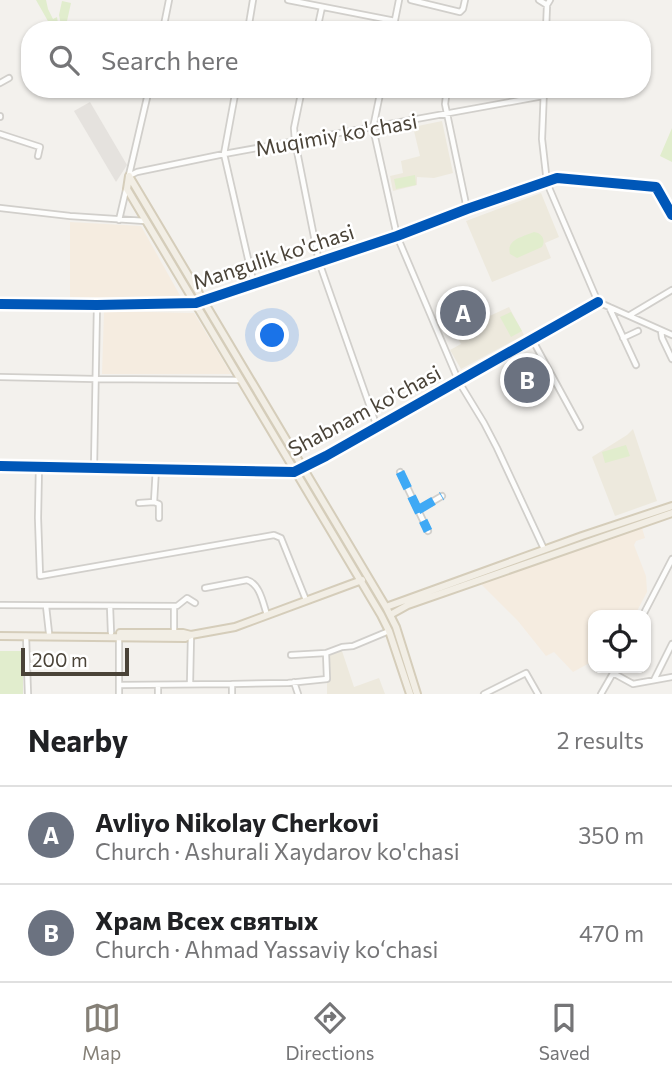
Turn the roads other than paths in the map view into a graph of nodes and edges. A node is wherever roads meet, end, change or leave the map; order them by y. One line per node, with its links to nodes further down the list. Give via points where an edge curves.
1 (169, 0): 11 (street)
2 (253, 0): 12 (street)
3 (288, 0): 10 (street)
4 (327, 0): 10 (street)
5 (399, 0): 14 (street)
6 (411, 0): 7 (street, via 460,12)
7 (465, 0)
8 (539, 0): 9 (street)
9 (548, 3): 15 (street)
10 (323, 8): 13 (street); 14 (street)
11 (165, 21)
12 (250, 21)
13 (319, 21)
14 (395, 21)
15 (547, 21)
16 (9, 78): 17 (street)
17 (0, 83)
18 (147, 98): 31 (street)
19 (234, 98): 29 (street)
20 (300, 98): 28 (street)
21 (379, 98): 26 (street)
22 (445, 98): 25 (street)
23 (532, 98): 25 (street, Muqimiy ko'chasi)
24 (543, 98): 32 (street)
25 (447, 114): 26 (street, Muqimiy ko'chasi); 35 (street)
26 (373, 128): 28 (street, Muqimiy ko'chasi); 39 (street)
27 (0, 134): 30 (street, via 40,147)
28 (295, 141): 29 (street, Muqimiy ko'chasi); 40 (street)
29 (224, 154): 31 (street, Muqimiy ko'chasi); 41 (street)
30 (38, 156)
31 (129, 176): 33 (main road); 43 (main road)
32 (547, 183): 35 (street, Mangulik ko'chasi); 36 (street, Mangulik ko'chasi, via 565,178 656,187); 44 (street)
33 (127, 189): 37 (street); 38 (main road)
34 (0, 208): 37 (street)
35 (467, 209): 39 (street, Mangulik ko'chasi)
36 (672, 215)
37 (119, 220): 38 (street)
38 (146, 220): 46 (main road)
39 (397, 236): 40 (street, Mangulik ko'chasi); 60 (street)
40 (320, 262): 41 (street, Mangulik ko'chasi); 61 (street)
41 (254, 285): 43 (street, Mangulik ko'chasi)
42 (672, 290): 49 (street)
43 (204, 301): 46 (street, Mangulik ko'chasi); 67 (main road)
44 (598, 302): 48 (street); 54 (street, Shabnam ko'chasi)
45 (0, 303): 47 (street, Mangulik ko'chasi)
46 (196, 303): 47 (street, Mangulik ko'chasi); 59 (main road)
47 (97, 305): 58 (street)
48 (609, 306): 49 (street); 53 (street)
49 (629, 316): 50 (street)
50 (661, 330): 52 (street); 55 (street)
51 (638, 331): 53 (street)
52 (672, 335)
53 (623, 338): 56 (street)
54 (533, 339): 60 (street, Shabnam ko'chasi); 62 (street)
55 (672, 359)
56 (636, 365)
57 (0, 377): 58 (street)
58 (95, 379): 59 (street); 65 (street)
59 (242, 380): 68 (main road)
60 (459, 382): 61 (street, Shabnam ko'chasi); 78 (street, via 497,448)
61 (377, 427): 67 (street, Shabnam ko'chasi)
62 (580, 427)
63 (0, 466): 64 (street, Shabnam ko'chasi)
64 (39, 466): 65 (street, Shabnam ko'chasi); 84 (street, via 39,576 274,535 281,538)
65 (93, 467): 66 (street, Shabnam ko'chasi)
66 (156, 468): 68 (street, Shabnam ko'chasi); 71 (street)
67 (303, 468): 68 (street, Shabnam ko'chasi); 81 (main road)
68 (294, 472): 82 (main road)
69 (400, 472): 74 (street)
70 (442, 496): 74 (street)
71 (154, 502): 72 (street); 76 (street, via 159,504)
72 (139, 503)
73 (672, 506): 78 (main road)
74 (418, 510): 77 (street)
75 (672, 513): 80 (main road)
76 (159, 518)
77 (428, 531)
78 (544, 549): 80 (main road)
79 (672, 562): 91 (street)
80 (517, 563): 90 (main road); 93 (main road)
81 (367, 576): 82 (main road); 90 (main road)
82 (360, 582): 84 (main road); 94 (main road)
83 (205, 588): 92 (street, via 252,581)
84 (306, 600): 92 (main road)
85 (195, 603): 89 (street, via 187,598)
86 (0, 605): 87 (street)
87 (46, 606): 88 (street); 95 (street)
88 (110, 606): 89 (street); 96 (street)
89 (174, 606): 97 (street)
90 (386, 607): 93 (main road)
91 (646, 610)
92 (267, 615): 100 (main road)
93 (390, 615): 121 (main road)
94 (389, 631): 104 (street); 120 (main road)
95 (48, 633): 98 (main road); 99 (main road)
96 (111, 633): 97 (main road); 99 (main road)
97 (174, 633): 100 (main road)
98 (0, 634): 101 (main road)
99 (86, 635): 101 (main road); 102 (main road)
100 (191, 635): 102 (main road, via 178,639); 111 (street)
101 (26, 636): 115 (street)
102 (119, 637): 113 (street)
103 (672, 644): 109 (street)
104 (326, 653): 105 (street); 110 (street, via 327,679)
105 (291, 655)
106 (613, 673): 124 (street)
107 (617, 673): 109 (street, via 633,684)
108 (672, 677): 109 (street)
109 (654, 680)
110 (294, 682): 112 (street); 119 (street)
111 (190, 684): 112 (street); 114 (street)
112 (232, 684): 118 (street)
113 (119, 685): 114 (street); 116 (street)
114 (158, 685): 117 (street)
115 (28, 694)
116 (119, 694)
117 (158, 694)
118 (232, 694)
119 (298, 694)
120 (410, 694)
121 (417, 694)
122 (484, 694): 123 (street, via 526,673)
123 (538, 694)
124 (601, 694)

